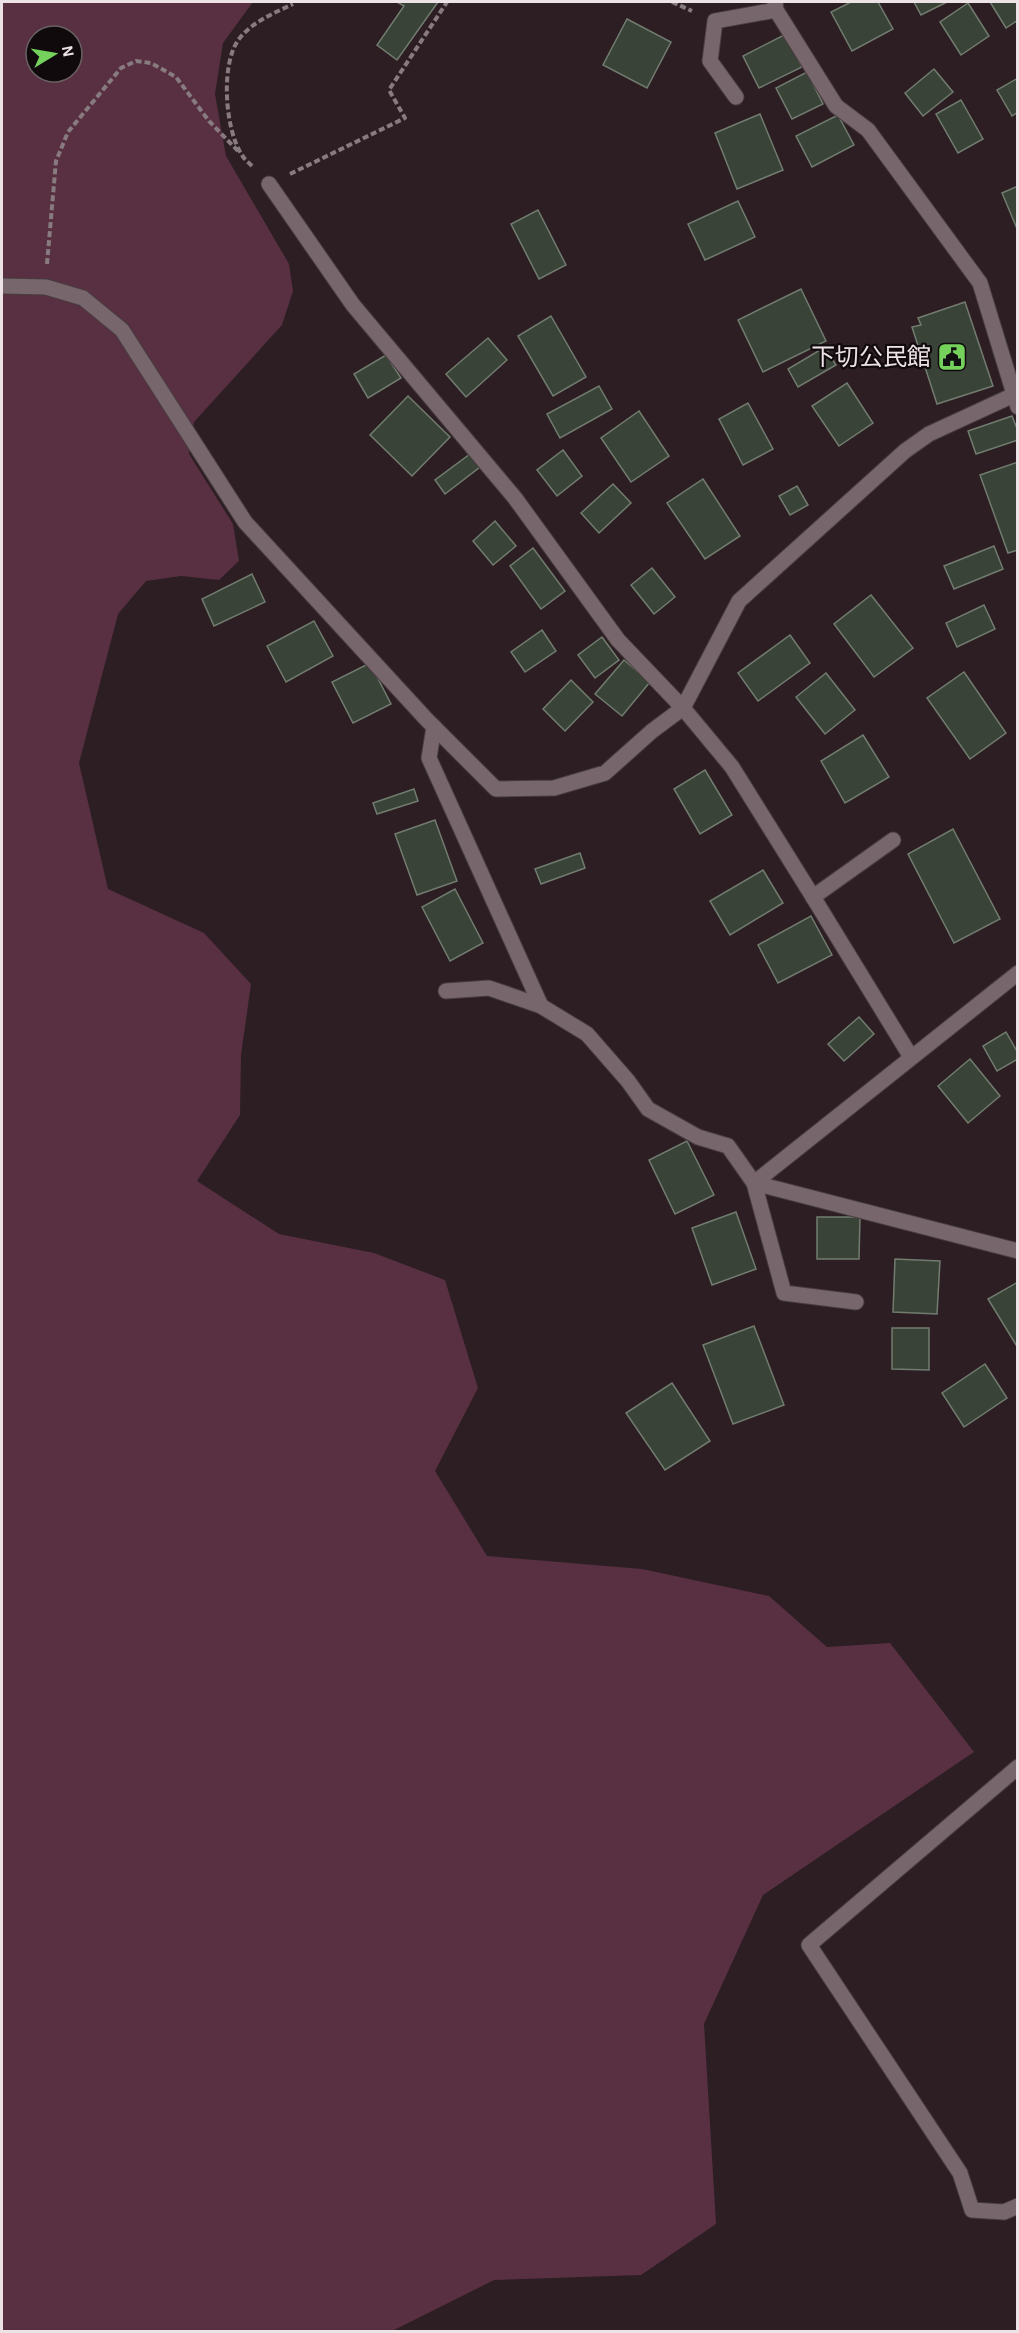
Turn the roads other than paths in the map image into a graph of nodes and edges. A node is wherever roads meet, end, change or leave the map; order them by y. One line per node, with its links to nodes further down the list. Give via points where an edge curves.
1 (775, 6): 2 (street, via 715,21 710,60); 5 (street, via 836,106 868,130 980,284)
2 (736, 97)
3 (269, 184): 6 (street, via 353,305 515,498 618,640)
4 (2, 286): 7 (street, via 46,286 83,298 122,330 245,522)
5 (1016, 398): 6 (street, via 929,434 904,452 739,601)
6 (683, 708): 7 (street, via 605,773 554,788 496,789); 9 (street, via 732,767)
7 (434, 727): 12 (street, via 429,758)
8 (892, 840): 9 (street)
9 (813, 897): 13 (street)
10 (1017, 974): 13 (street)
11 (446, 991): 12 (street, via 489,988)
12 (541, 1006): 14 (street, via 587,1034 648,1109 698,1137 728,1146)
13 (911, 1056): 14 (street)
14 (754, 1183): 15 (street); 16 (street, via 784,1293)
15 (1017, 1251)
16 (856, 1302)
17 (1017, 1767): 18 (street, via 808,1945 960,2174 972,2210 1004,2212)
18 (1017, 2206)

